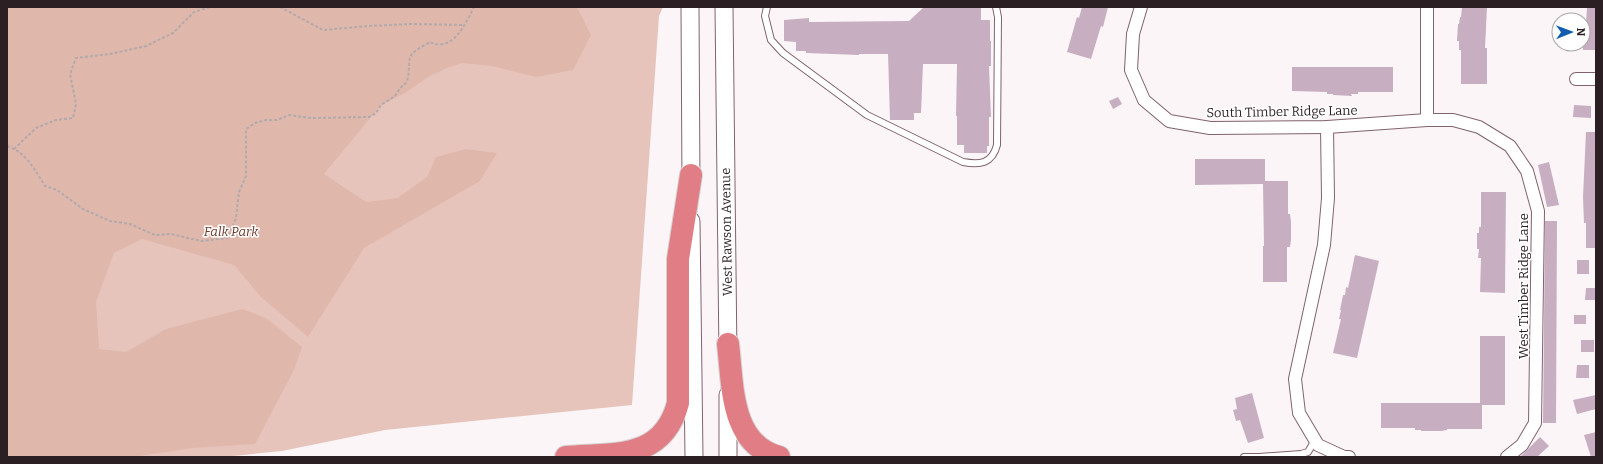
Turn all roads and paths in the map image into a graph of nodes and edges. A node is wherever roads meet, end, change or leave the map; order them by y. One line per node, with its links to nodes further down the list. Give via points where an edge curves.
1 (210, 7): 10 (path)
2 (280, 7): 11 (path, via 323,30 410,24)
3 (474, 7): 11 (path)
4 (690, 7): 18 (main road)
5 (724, 7): 19 (main road, West Rawson Avenue)
6 (767, 7): 7 (lane, via 766,16 771,40 789,58 867,115 963,162 975,164 987,161 995,154 997,145)
7 (996, 7)
8 (1141, 7): 15 (street, South Timber Ridge Lane, via 1133,34 1131,70 1144,100 1169,121 1210,128)
9 (1427, 7): 14 (street)
10 (205, 8): 17 (path, via 194,12 173,33 146,46 76,58 70,74 76,104 73,118 56,120 36,128)
11 (464, 26): 17 (path, via 459,34 443,45 430,42 414,51 409,57 407,82 395,96 369,117 311,118 288,115 277,120 255,123 246,129 246,176 239,192 236,218 228,238 201,242 171,234 155,235 130,224 110,221 83,209 57,190 45,186 32,165)
12 (1576, 78): 13 (street)
13 (1596, 79)
14 (1427, 120): 15 (street, South Timber Ridge Lane); 28 (street, West Timber Ridge Lane, via 1453,120 1479,127 1510,146 1527,171 1538,211 1535,423 1522,446)
15 (1326, 126): 20 (street, via 1328,198 1324,245 1295,380 1299,414)
16 (7, 146): 17 (path)
17 (14, 149)
18 (690, 175): 21 (highway, via 678,259 678,403 675,414 661,436 645,447 633,451); 22 (main road)
19 (728, 344): 23 (main road, West Rawson Avenue); 24 (highway, via 735,402 745,432 760,449)
20 (1315, 440): 26 (lane, via 1308,452); 27 (street, via 1318,445)
21 (566, 457)
22 (694, 457)
23 (728, 457)
24 (779, 457)
25 (1244, 457): 26 (lane)
26 (1258, 457)
27 (1349, 457)
28 (1507, 457)

